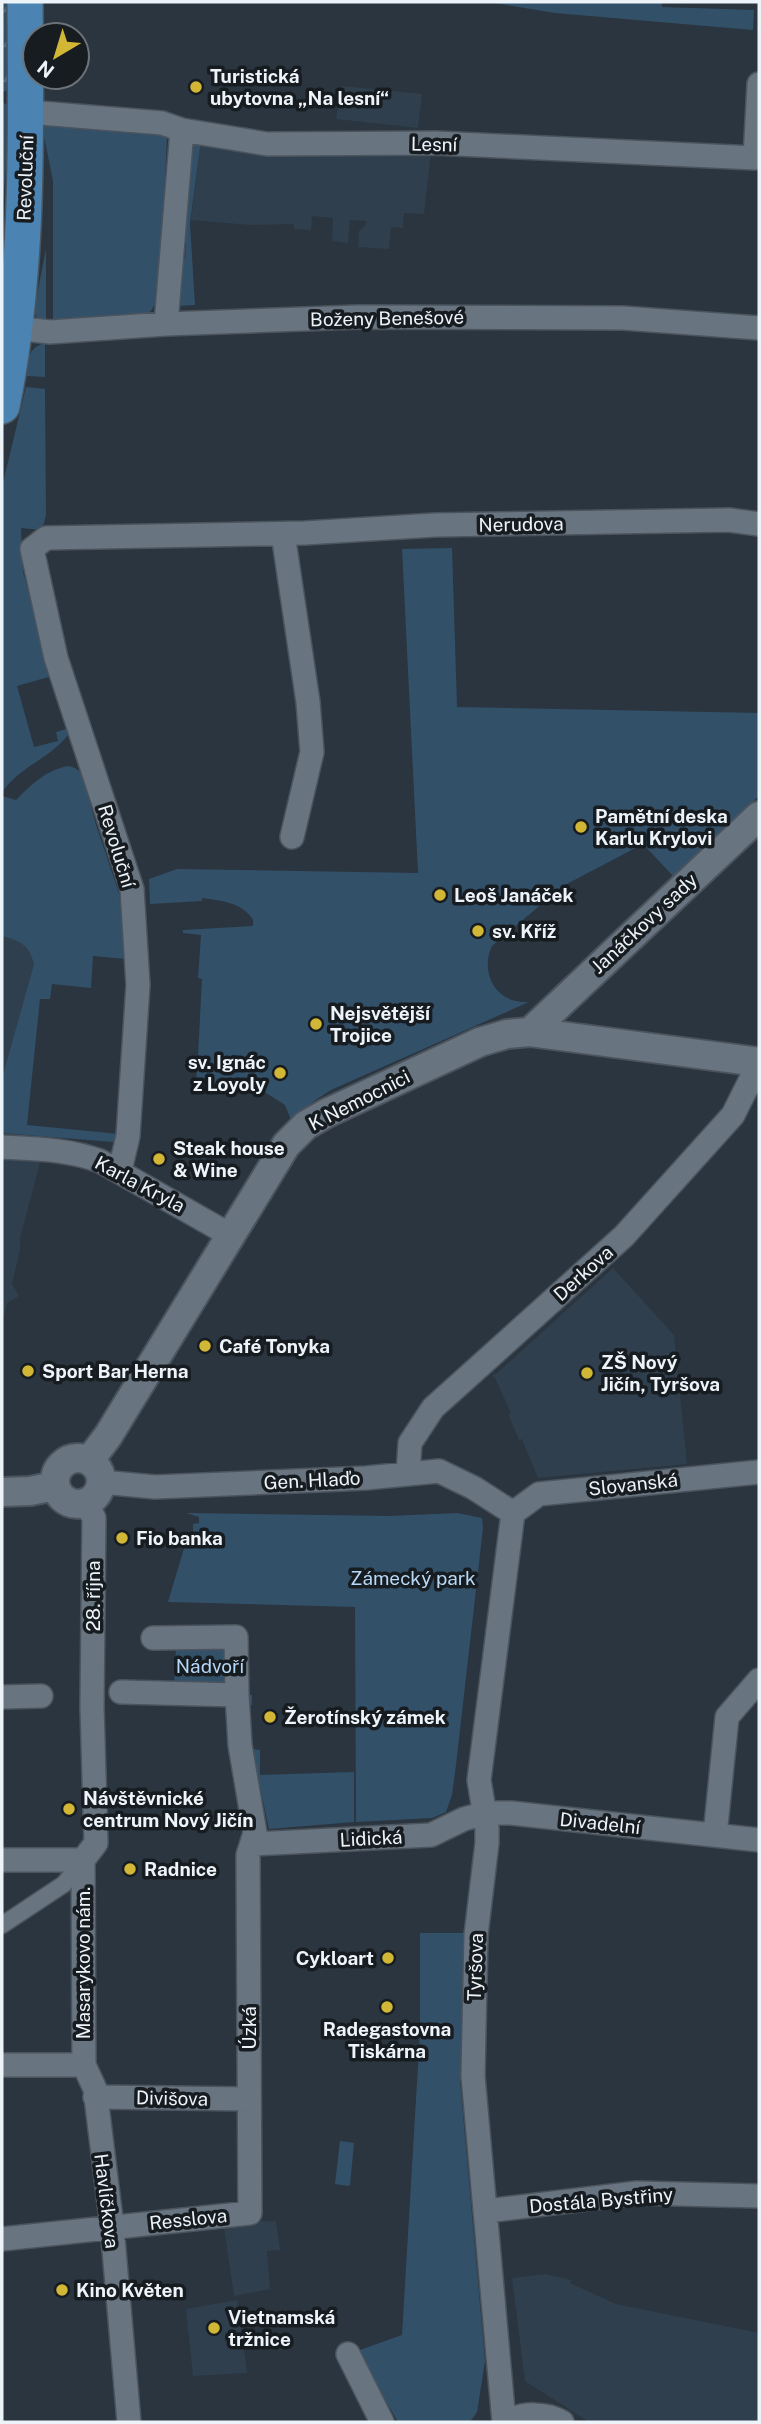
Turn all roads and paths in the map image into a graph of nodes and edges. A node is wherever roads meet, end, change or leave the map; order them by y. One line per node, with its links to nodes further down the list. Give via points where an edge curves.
1 (25, 2): 7 (main road, Revoluční, via 27,137 22,255)
2 (759, 84): 4 (street, Lesní, via 755,158 436,143 268,144)
3 (40, 113): 4 (street, Lesní, via 162,123)
4 (181, 130): 5 (street)
5 (166, 324): 6 (street, Boženy Benešové, via 358,317 610,318); 7 (street, Boženy Benešové, via 50,332)
6 (759, 328)
7 (9, 345): 8 (main road, Revoluční)
8 (2, 406)
9 (759, 524): 10 (street, Nerudova, via 729,520 448,525)
10 (283, 534): 11 (street, Nerudova); 13 (street, via 312,752)
11 (46, 538): 17 (street, Revoluční, via 32,549 56,658 132,888 138,985 128,1136)
12 (759, 816): 14 (street, Janáčkovy sady)
13 (292, 836)
14 (530, 1032): 15 (street, K Nemocnici); 18 (street, K Nemocnici, via 480,1042 314,1120 286,1145)
15 (759, 1063): 20 (street, Derkova, via 733,1115 624,1236 433,1408 410,1443)
16 (2, 1147): 17 (street, Karla Kryla, via 81,1154)
17 (120, 1170): 18 (street, Karla Kryla)
18 (230, 1235): 21 (street, K Nemocnici, via 108,1436)
19 (759, 1472): 24 (street, Slovanská, via 538,1494)
20 (408, 1474): 21 (street, Gen. Hlaďo, via 155,1487); 24 (street, Gen. Hlaďo, via 439,1471)
21 (92, 1482): 22 (street, Gen. Hlaďo, via 79,1504 67,1502); 22 (street, Gen. Hlaďo, via 75,1458 61,1465); 27 (street, 28. října)
22 (55, 1486): 23 (street)
23 (2, 1492)
24 (513, 1513): 31 (street, Tyršova, via 479,1780)
25 (153, 1638): 28 (street, via 236,1637)
26 (759, 1680): 32 (street, via 727,1717)
27 (106, 1692): 28 (street); 36 (street, 28. října, via 96,1843)
28 (237, 1695): 34 (street, via 255,1833)
29 (41, 1696): 30 (street)
30 (2, 1697)
31 (485, 1813): 32 (street, Divadelní); 34 (street, Lidická, via 431,1835); 43 (street, Tyršova, via 473,2076)
32 (715, 1835): 33 (street, Divadelní)
33 (759, 1840)
34 (252, 1844): 41 (street, Úzká, via 248,1855)
35 (2, 1860): 36 (street, Masarykovo nám.)
36 (83, 1860): 37 (street, via 64,1884); 39 (street, Masarykovo nám.)
37 (2, 1924)
38 (2, 2065): 39 (street, Masarykovo nám.)
39 (84, 2065): 40 (street, Havlíčkova)
40 (95, 2097): 41 (street, Divišova); 45 (street, Havlíčkova)
41 (249, 2099): 44 (street, Úzká)
42 (759, 2196): 43 (street, Dostála Bystřiny, via 637,2193)
43 (486, 2211): 50 (street, Tyršova)
44 (250, 2213): 45 (street, Resslova)
45 (112, 2227): 46 (street, Resslova); 48 (street, Havlíčkova)
46 (2, 2239)
47 (348, 2354): 49 (street)
48 (129, 2422)
49 (382, 2422)
50 (506, 2422): 51 (street, via 517,2416 538,2416)
51 (562, 2422)

